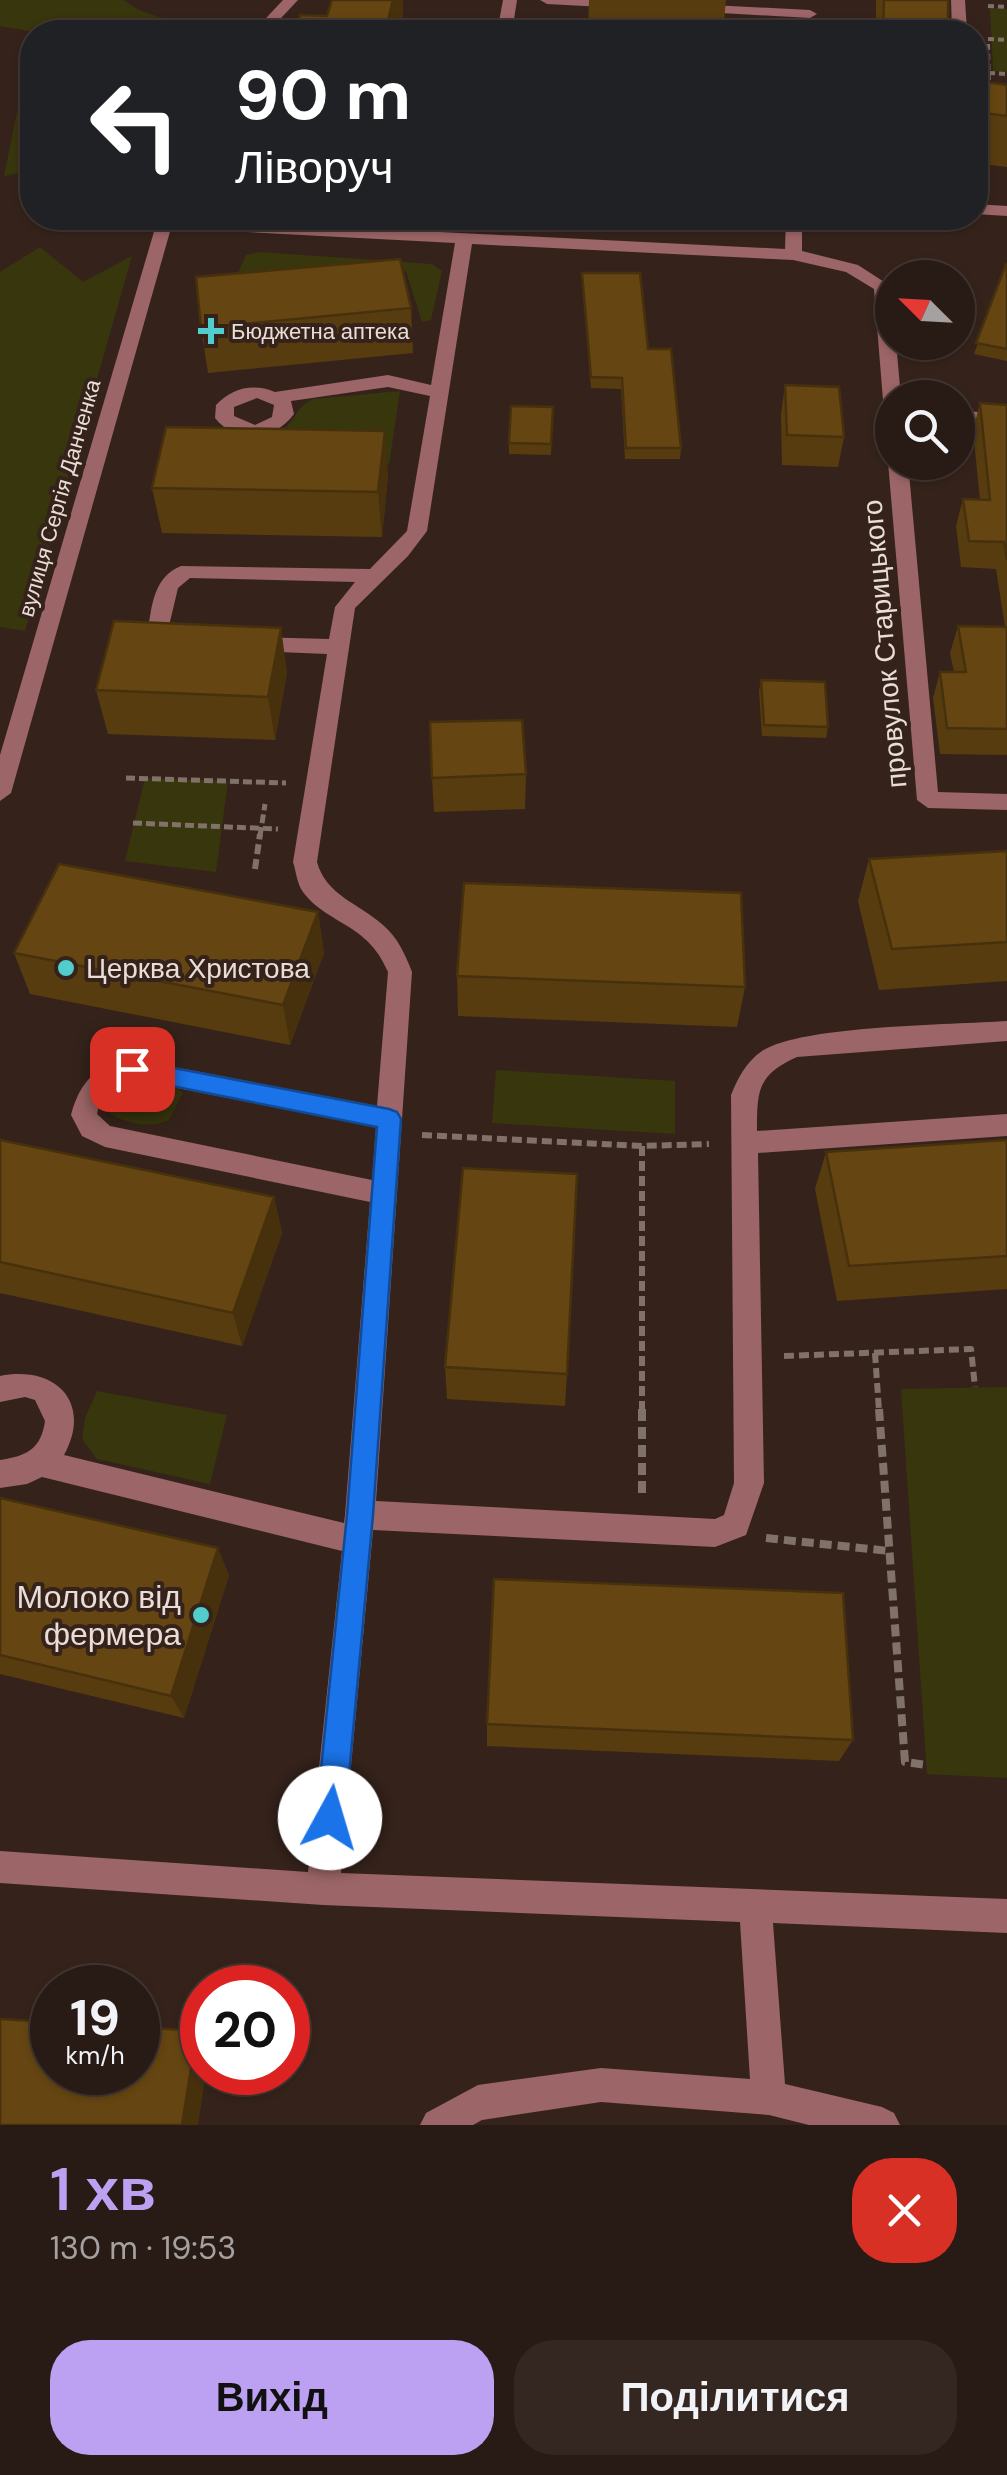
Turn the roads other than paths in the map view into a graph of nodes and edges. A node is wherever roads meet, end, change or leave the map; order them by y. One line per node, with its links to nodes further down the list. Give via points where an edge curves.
1 (291, 0): 6 (street)
2 (547, 0): 3 (street)
3 (641, 5)
4 (679, 7): 5 (street)
5 (811, 7)
6 (272, 20)
7 (162, 230): 22 (street, вулиця Сергія Данченка)
8 (314, 230): 10 (street)
9 (794, 230): 11 (street)
10 (464, 240): 11 (street); 13 (street)
11 (793, 255): 12 (street, via 868,274 882,287)
12 (890, 380)
13 (439, 392): 14 (street, via 388,381); 18 (street, via 418,531 408,548)
14 (277, 397)
15 (975, 418): 16 (street)
16 (1007, 421)
17 (900, 480): 23 (street, провулок Старицького, via 928,800)
18 (372, 576): 19 (street, via 174,574 158,630 163,638); 21 (street, via 344,606)
19 (192, 642)
20 (229, 643): 21 (street)
21 (338, 646): 26 (street, via 305,862 312,887 375,932 400,972)
22 (0, 793)
23 (1007, 802)
24 (1007, 1031): 27 (street, via 796,1047 768,1057 744,1094)
25 (1007, 1125): 27 (street)
26 (388, 1126): 28 (street); 28 (street, via 132,1069 97,1082 84,1115 105,1136)
27 (745, 1142): 32 (street, via 749,1484 736,1525 715,1532)
28 (384, 1194): 32 (street)
29 (0, 1389): 30 (street, via 38,1387 58,1406 60,1436)
30 (40, 1463): 31 (street); 32 (street)
31 (0, 1474)
32 (359, 1528): 34 (street)
33 (0, 1868): 34 (street)
34 (323, 1889): 35 (street)
35 (756, 1906): 36 (street); 37 (street)
36 (1007, 1916)
37 (769, 2098): 38 (street, via 601,2086 478,2104); 39 (street)
38 (438, 2125)
39 (882, 2125)

